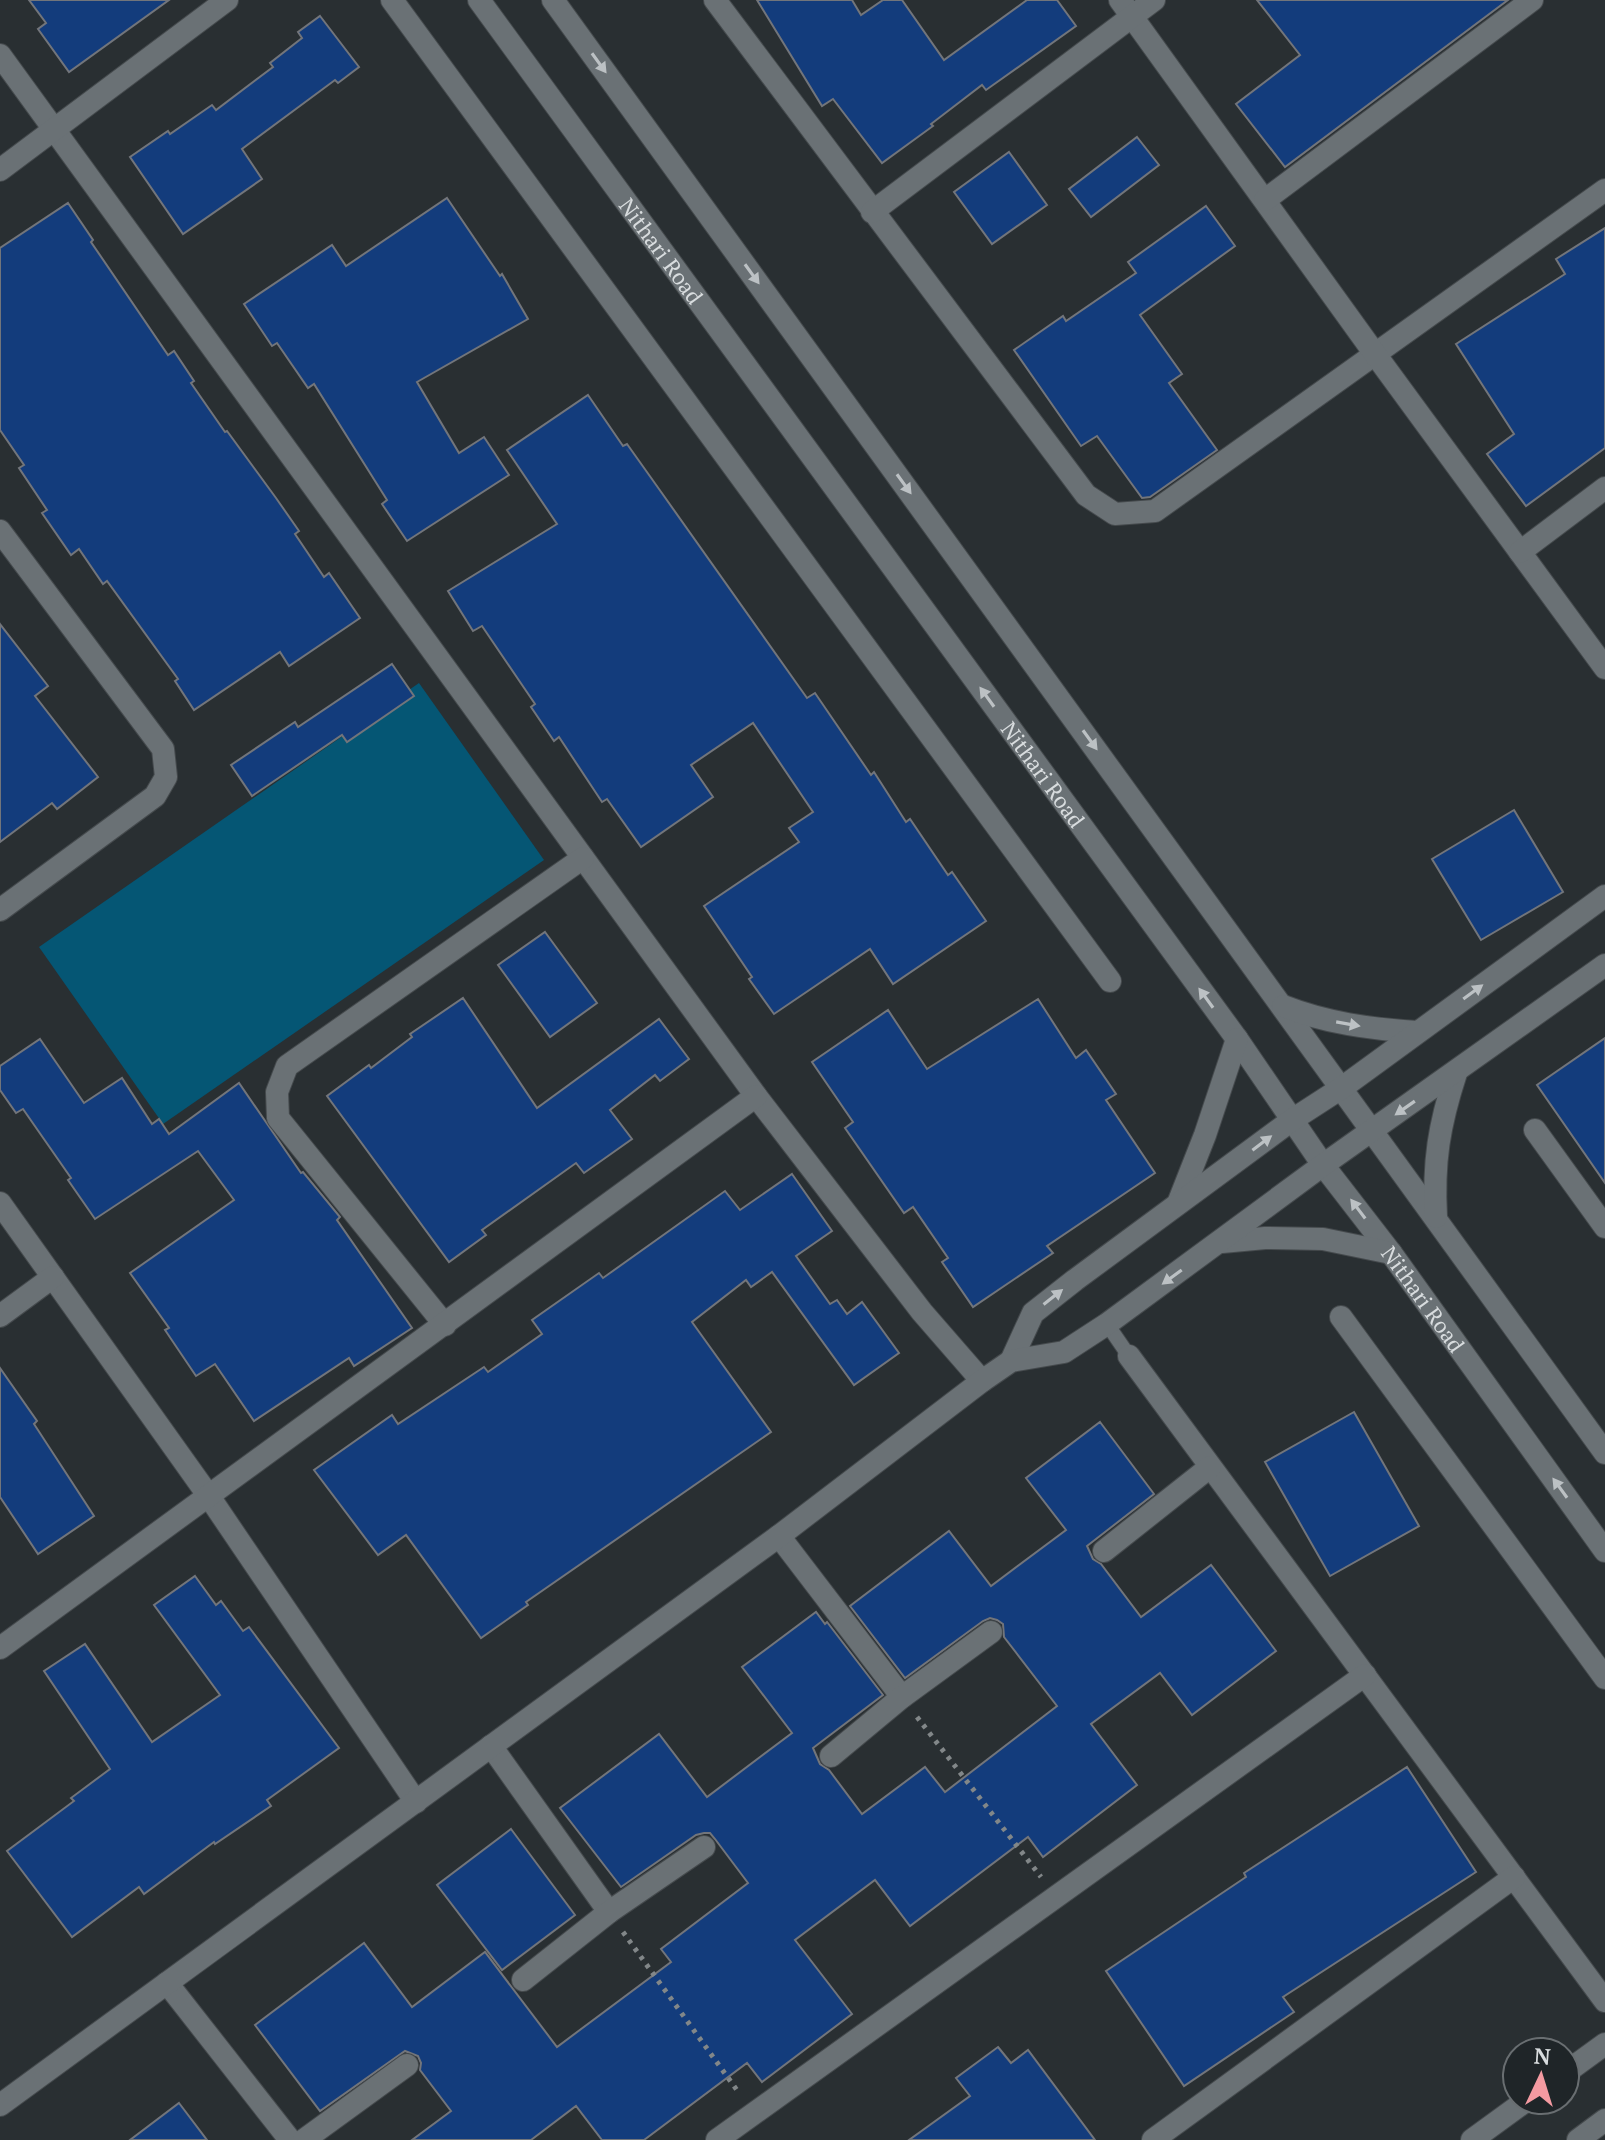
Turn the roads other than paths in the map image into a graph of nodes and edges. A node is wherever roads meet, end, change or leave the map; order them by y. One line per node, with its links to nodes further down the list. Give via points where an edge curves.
1 (227, 0): 10 (street)
2 (392, 0): 24 (street)
3 (479, 0): 27 (street, Nithari Road, one-way to 3)
4 (553, 0): 25 (street, one-way to 25)
5 (715, 0): 14 (street)
6 (1154, 0): 8 (street)
7 (1532, 0): 13 (street)
8 (1126, 8): 13 (street); 14 (street)
9 (0, 55): 10 (street)
10 (54, 130): 11 (street); 20 (street)
11 (0, 170)
12 (1605, 190): 15 (street)
13 (1265, 200): 15 (street)
14 (872, 212): 15 (street, via 1086,495 1115,514 1155,511)
15 (1375, 354): 18 (street)
16 (1605, 488): 18 (street)
17 (1, 533): 22 (street, via 163,749 166,777 155,796)
18 (1520, 552): 19 (street)
19 (1605, 668)
20 (583, 858): 30 (street); 45 (street, via 287,1066 277,1092 278,1118)
21 (1605, 896): 26 (street, one-way to 21)
22 (0, 910)
23 (1605, 965): 28 (street)
24 (1110, 981)
25 (1282, 1005): 26 (street, one-way to 26, via 1310,1017); 29 (street)
26 (1417, 1032): 29 (street)
27 (1237, 1039): 31 (street, Nithari Road); 35 (street)
28 (1456, 1073): 33 (street, one-way to 33); 37 (street, via 1434,1174)
29 (1343, 1087): 31 (street); 33 (street)
30 (756, 1096): 45 (street); 48 (street, via 922,1312)
31 (1292, 1120): 34 (street, Nithari Road); 35 (street, one-way to 31)
32 (1535, 1130): 38 (street)
33 (1373, 1131): 34 (street); 37 (street)
34 (1323, 1165): 39 (street); 40 (street, Nithari Road, one-way to 34)
35 (1178, 1202): 47 (street, one-way to 35, via 1033,1313)
36 (0, 1203): 41 (street)
37 (1436, 1218): 49 (street)
38 (1605, 1227)
39 (1219, 1242): 40 (street, via 1323,1239); 44 (street, one-way to 44)
40 (1391, 1253): 54 (street, Nithari Road, one-way to 40)
41 (53, 1277): 42 (street); 51 (street)
42 (0, 1316)
43 (1341, 1317): 58 (street)
44 (1107, 1324): 46 (lane); 47 (street, via 1064,1352)
45 (445, 1325): 51 (street)
46 (1129, 1356): 50 (street)
47 (1011, 1361): 48 (street)
48 (982, 1381): 52 (street)
49 (1605, 1453)
50 (1210, 1467): 53 (street); 57 (street)
51 (208, 1495): 56 (street); 62 (street)
52 (779, 1536): 59 (street); 60 (street)
53 (1104, 1551)
54 (1605, 1551)
55 (991, 1632): 59 (street)
56 (0, 1648)
57 (1365, 1675): 64 (street); 77 (street)
58 (1605, 1678)
59 (902, 1697): 61 (street)
60 (491, 1746): 62 (street); 65 (street)
61 (831, 1756)
62 (416, 1802): 67 (street)
63 (704, 1847): 65 (street)
64 (1514, 1877): 68 (street); 78 (street)
65 (609, 1912): 66 (street)
66 (523, 1980)
67 (167, 1983): 72 (street); 75 (street)
68 (1605, 2001)
69 (1605, 2044): 70 (street)
70 (1581, 2061)
71 (407, 2065): 76 (street)
72 (0, 2105)
73 (1505, 2116): 79 (street)
74 (1605, 2120): 80 (street)
75 (290, 2140)
76 (304, 2140)
77 (717, 2140)
78 (1153, 2140)
79 (1472, 2140)
80 (1578, 2140)

